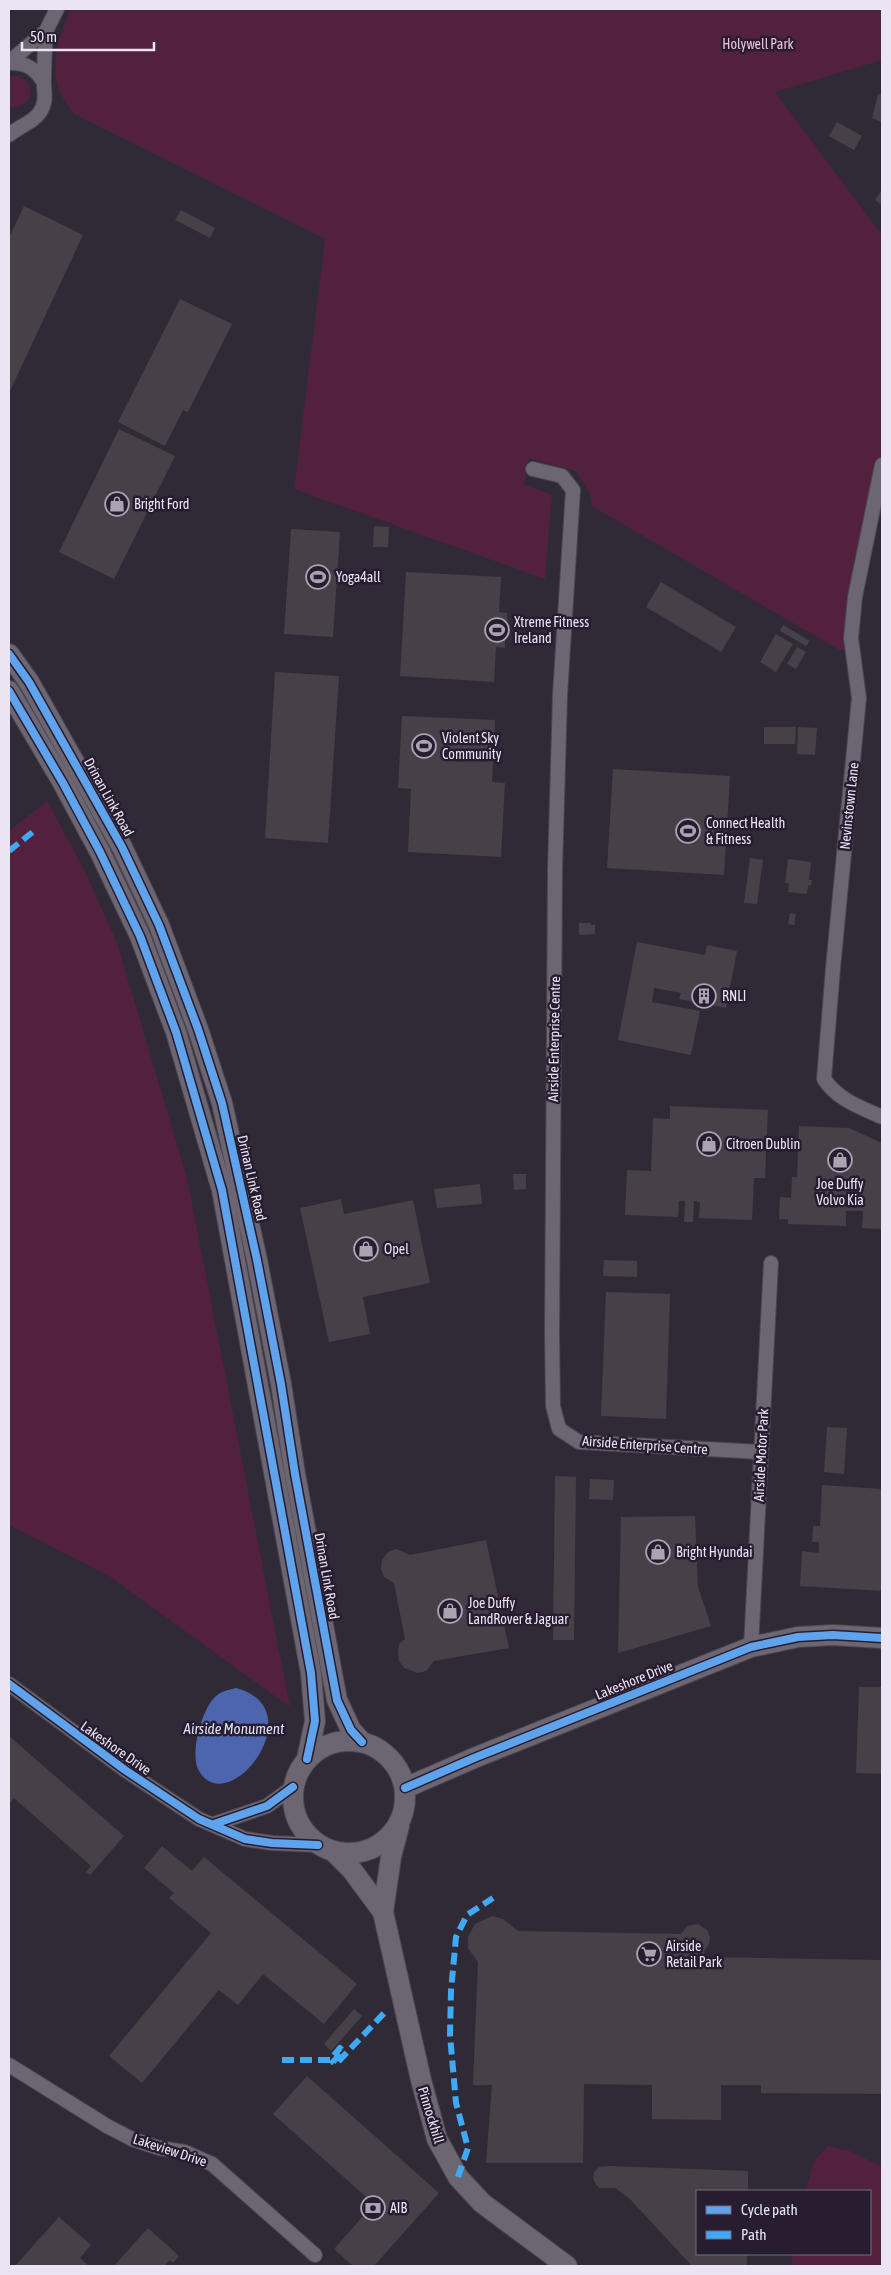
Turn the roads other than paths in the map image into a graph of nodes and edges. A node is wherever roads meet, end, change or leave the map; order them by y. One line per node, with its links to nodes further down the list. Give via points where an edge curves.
1 (57, 9): 2 (street)
2 (46, 31): 3 (street); 4 (street)
3 (9, 62): 4 (street, via 28,65 38,72)
4 (43, 81): 5 (street, via 45,103 40,113 32,120)
5 (15, 125): 6 (street)
6 (9, 135)
7 (882, 465): 11 (street, Nevinstown Lane, via 851,638 859,698 824,1080 842,1099)
8 (533, 469): 13 (street, Airside Enterprise Centre, via 562,476 573,490 560,695 555,870 552,1334 554,1406 559,1429 579,1442)
9 (9, 654): 17 (main road, Drinan Link Road, via 34,690 122,847 159,926 198,1029 222,1103 255,1251 337,1700 350,1730)
10 (9, 691): 18 (main road, via 100,852 140,936 176,1032 222,1190 311,1673 315,1721)
11 (882, 1117)
12 (771, 1264): 13 (street, Airside Motor Park)
13 (761, 1452): 15 (street, Airside Motor Park)
14 (882, 1638): 15 (main road, Lakeshore Drive, via 807,1636)
15 (752, 1647): 20 (main road, Lakeshore Drive)
16 (9, 1684): 21 (street, Lakeshore Drive, via 185,1811)
17 (362, 1742): 18 (main road, via 332,1743); 20 (main road, via 391,1758)
18 (307, 1759): 19 (main road)
19 (293, 1787): 21 (street, via 267,1806); 23 (main road, via 296,1817 305,1833)
20 (405, 1788): 22 (main road, via 405,1808)
21 (214, 1824): 23 (street, Lakeshore Drive, via 232,1835 257,1842)
22 (399, 1826): 23 (main road, via 386,1841 369,1851 352,1854); 24 (main road, Pinnockhill)
23 (326, 1849): 24 (main road, Pinnockhill, via 352,1870)
24 (383, 1912): 27 (main road, Pinnockhill, via 427,2109 446,2158 482,2203)
25 (9, 2065): 26 (street, Lakeview Drive, via 132,2139 185,2152 212,2164)
26 (315, 2256)
27 (567, 2266)

